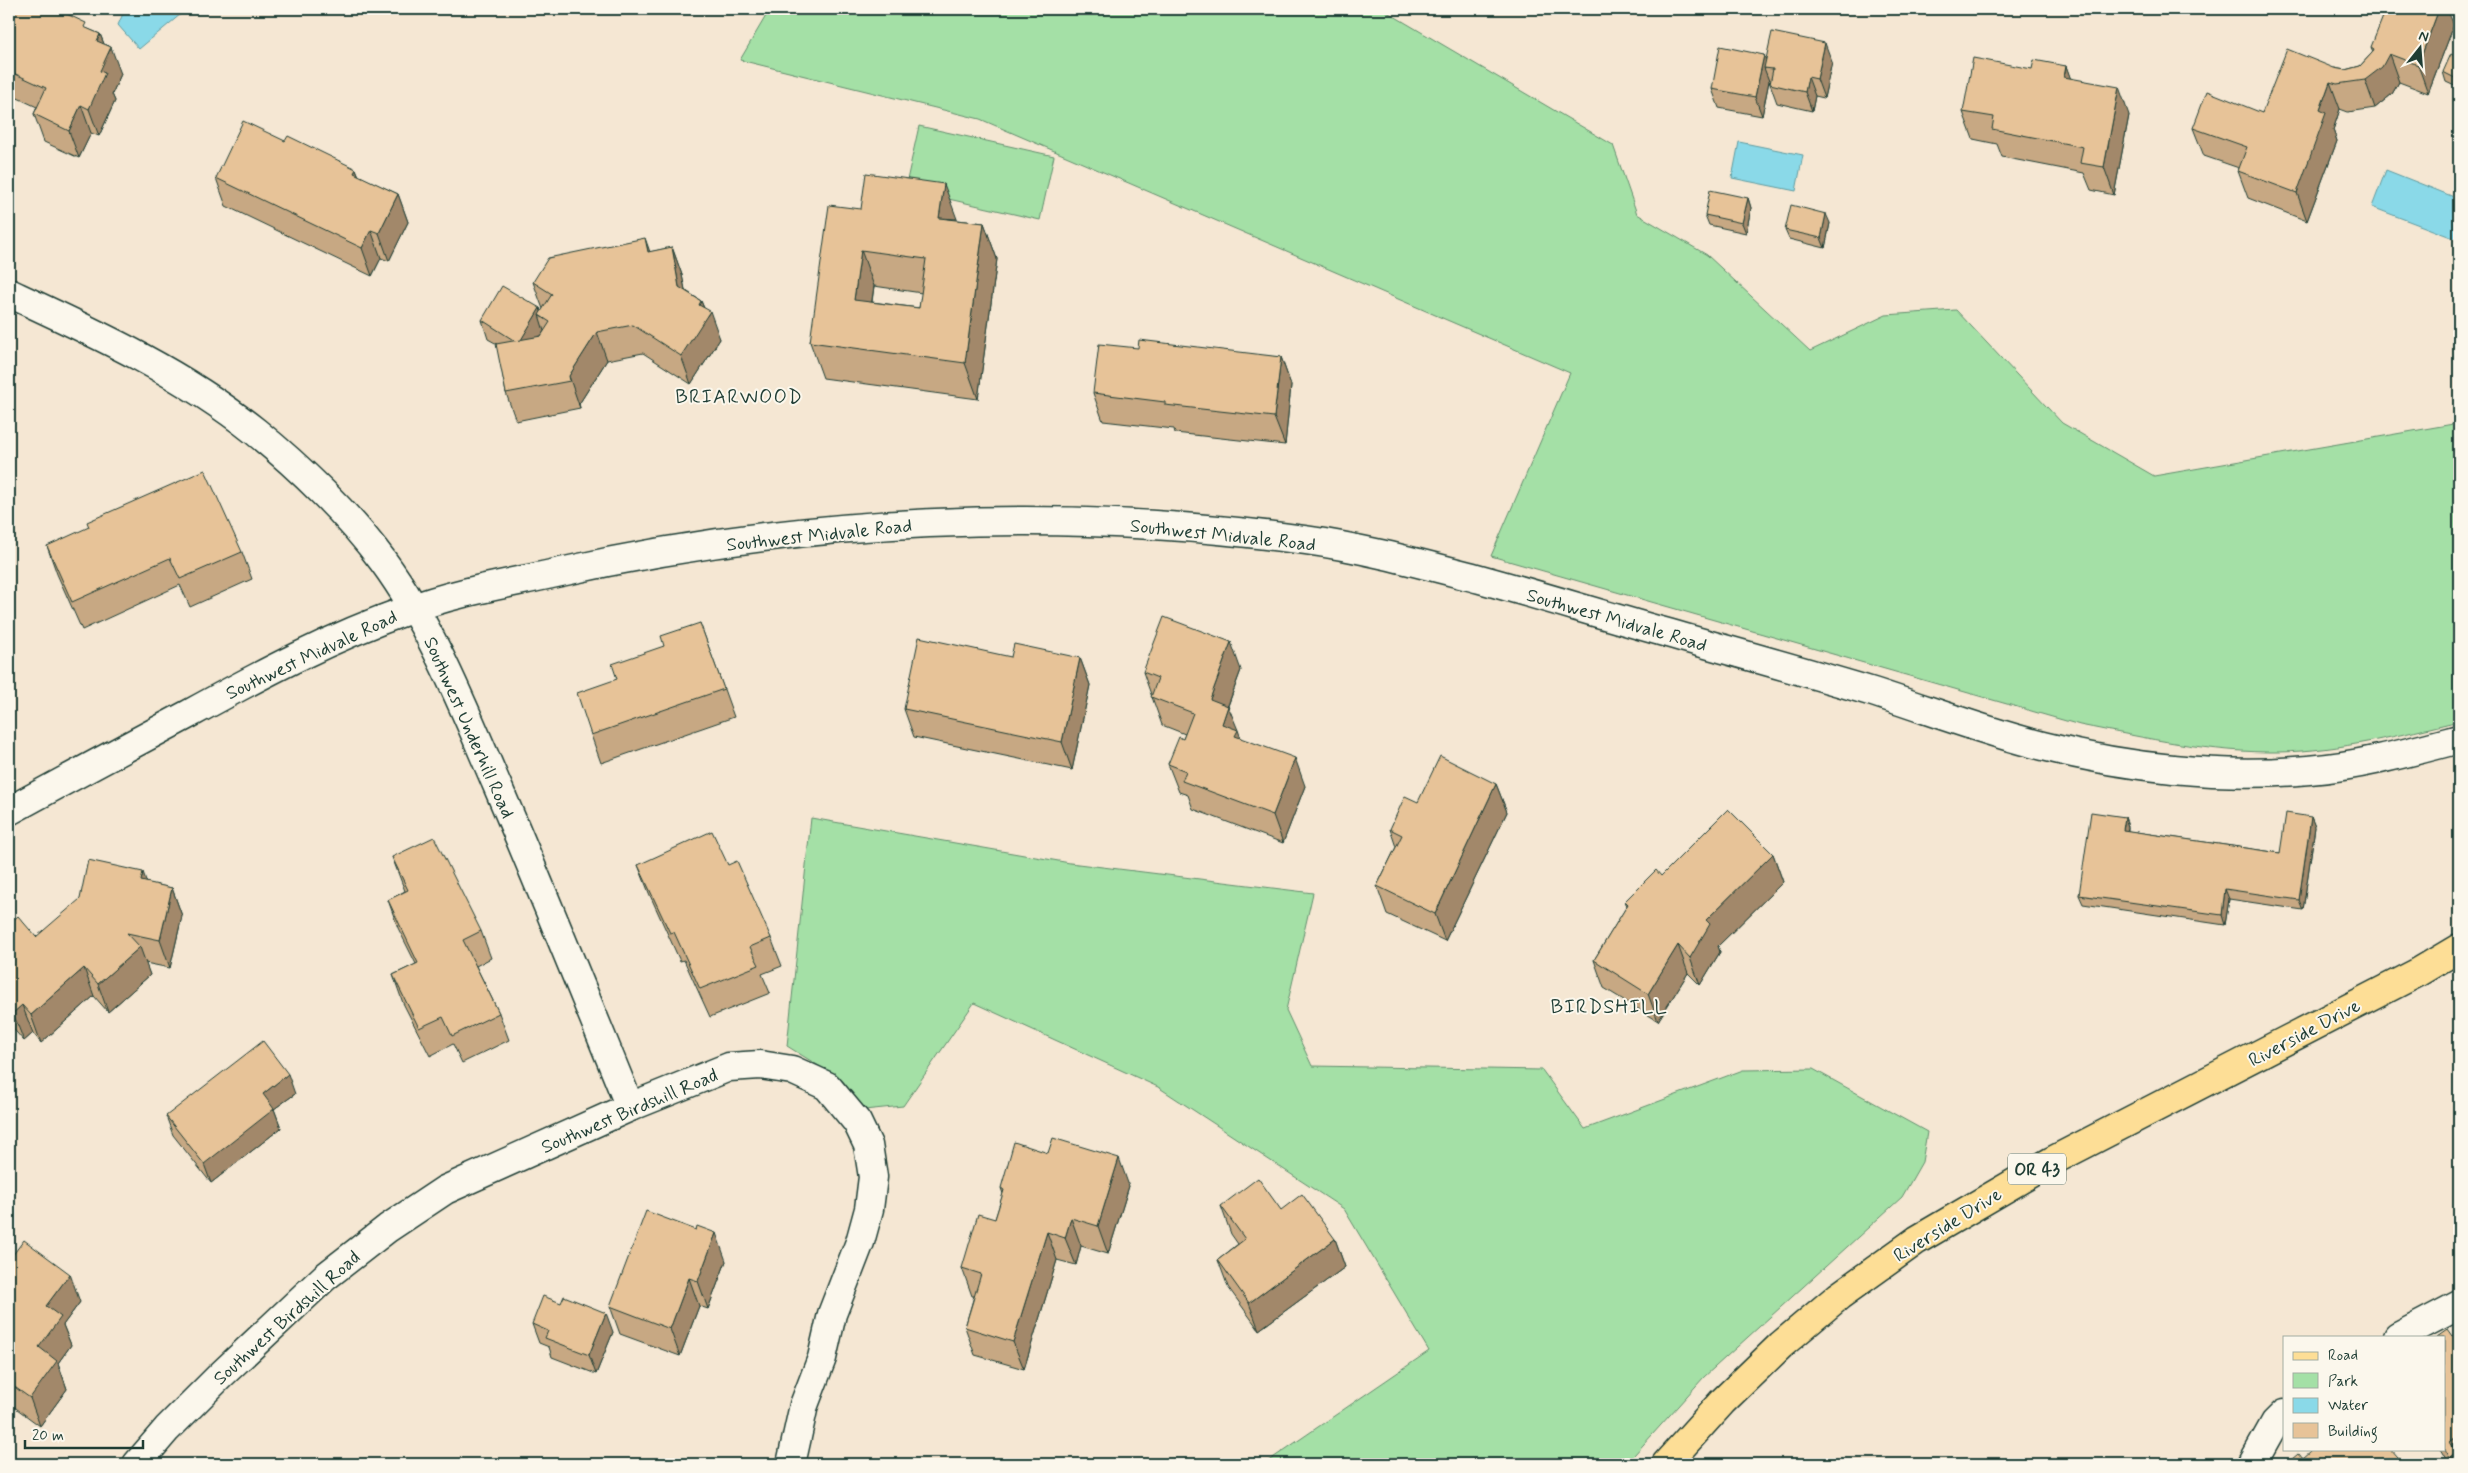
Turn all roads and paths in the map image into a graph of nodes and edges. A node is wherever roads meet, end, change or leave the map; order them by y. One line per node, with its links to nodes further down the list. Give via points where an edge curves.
1 (9, 294): 2 (street, Southwest Underhill Road, via 148,360 256,432 320,490 349,522 382,561)
2 (413, 607): 3 (street, Southwest Midvale Road, via 603,562 786,534 972,522 1158,526 1306,540 1384,554 1870,692 2042,746 2126,762 2257,773 2314,770 2393,757); 4 (street, Southwest Midvale Road, via 323,644 249,681); 6 (street, Southwest Underhill Road, via 474,730)
3 (2459, 739)
4 (9, 811)
5 (2459, 948): 12 (main road, Riverside Drive / OR 43, via 2417,973 2052,1161 1917,1240 1839,1296 1781,1345 1722,1402)
6 (630, 1107): 10 (street, Southwest Birdshill Road, via 445,1190 388,1228 325,1276 220,1376); 11 (street, Southwest Birdshill Road, via 729,1067 760,1065 792,1070 827,1086 858,1122 868,1145 872,1177 869,1209 804,1405)
7 (2459, 1305): 8 (street)
8 (2400, 1336)
9 (2283, 1415): 13 (street)
10 (137, 1464)
11 (791, 1464)
12 (1666, 1464)
13 (2252, 1464)

